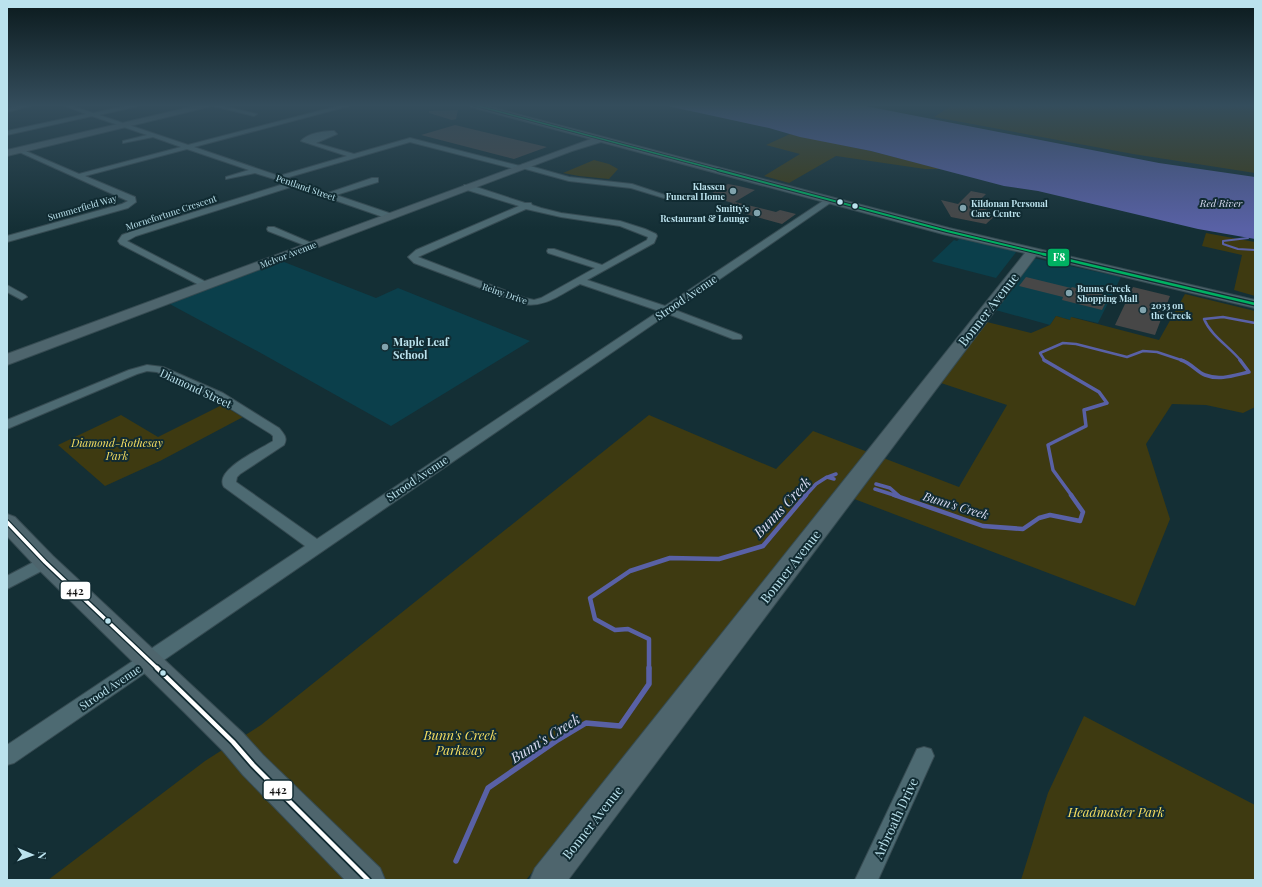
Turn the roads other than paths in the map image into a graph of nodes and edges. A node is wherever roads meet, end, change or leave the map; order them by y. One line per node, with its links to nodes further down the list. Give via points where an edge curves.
1 (34, 146): 8 (street)
2 (322, 146): 10 (street)
3 (384, 146): 10 (street)
4 (440, 146): 11 (street)
5 (576, 146): 11 (street, McIvor Avenue)
6 (628, 146): 21 (street)
7 (188, 147): 12 (street, Pentland Street); 13 (street)
8 (19, 150): 9 (street); 13 (street, Summerfield Way)
9 (7, 153)
10 (352, 156): 15 (street)
11 (521, 167): 18 (street, McIvor Avenue); 20 (street, via 569,179 632,186)
12 (257, 170): 14 (street); 15 (street, Pentland Street)
13 (78, 176): 25 (street, Summerfield Way, via 132,199 132,202)
14 (228, 178)
15 (280, 178): 17 (street, Pentland Street)
16 (375, 180): 19 (street)
17 (295, 183): 19 (street, Pentland Street); 31 (street, Mornefortune Crescent, via 133,234 122,241)
18 (467, 187): 22 (street, Reiny Drive); 23 (street, McIvor Avenue)
19 (328, 195): 23 (street, Pentland Street)
20 (667, 197)
21 (829, 200): 28 (street); 35 (street, Strood Avenue)
22 (528, 205): 29 (street, Reiny Drive, via 558,214 610,222 653,236 651,242); 30 (street, Reiny Drive, via 412,257 523,301 534,303)
23 (389, 216): 26 (street, McIvor Avenue)
24 (271, 229): 26 (street)
25 (7, 238)
26 (312, 245): 31 (street, McIvor Avenue)
27 (551, 251): 29 (street)
28 (1033, 251): 34 (street); 47 (street, Bonner Avenue)
29 (603, 268): 30 (street, Reiny Drive)
30 (580, 281): 35 (street)
31 (205, 285): 37 (street, McIvor Avenue)
32 (7, 288): 33 (street)
33 (22, 297)
34 (1255, 304)
35 (666, 310): 36 (street); 40 (street, Strood Avenue)
36 (737, 338)
37 (7, 360)
38 (7, 425): 40 (street, Diamond Street, via 133,372 147,368 159,369 219,396 275,431 279,436 278,442 239,467 230,476 229,484)
39 (7, 522): 41 (street)
40 (316, 546): 43 (street, Strood Avenue)
41 (45, 562): 42 (street); 43 (street)
42 (7, 584)
43 (148, 661): 44 (street, Strood Avenue); 46 (street, via 193,702 253,766)
44 (7, 756)
45 (924, 756): 48 (street, Arbroath Drive)
46 (368, 880)
47 (547, 880)
48 (866, 880)

